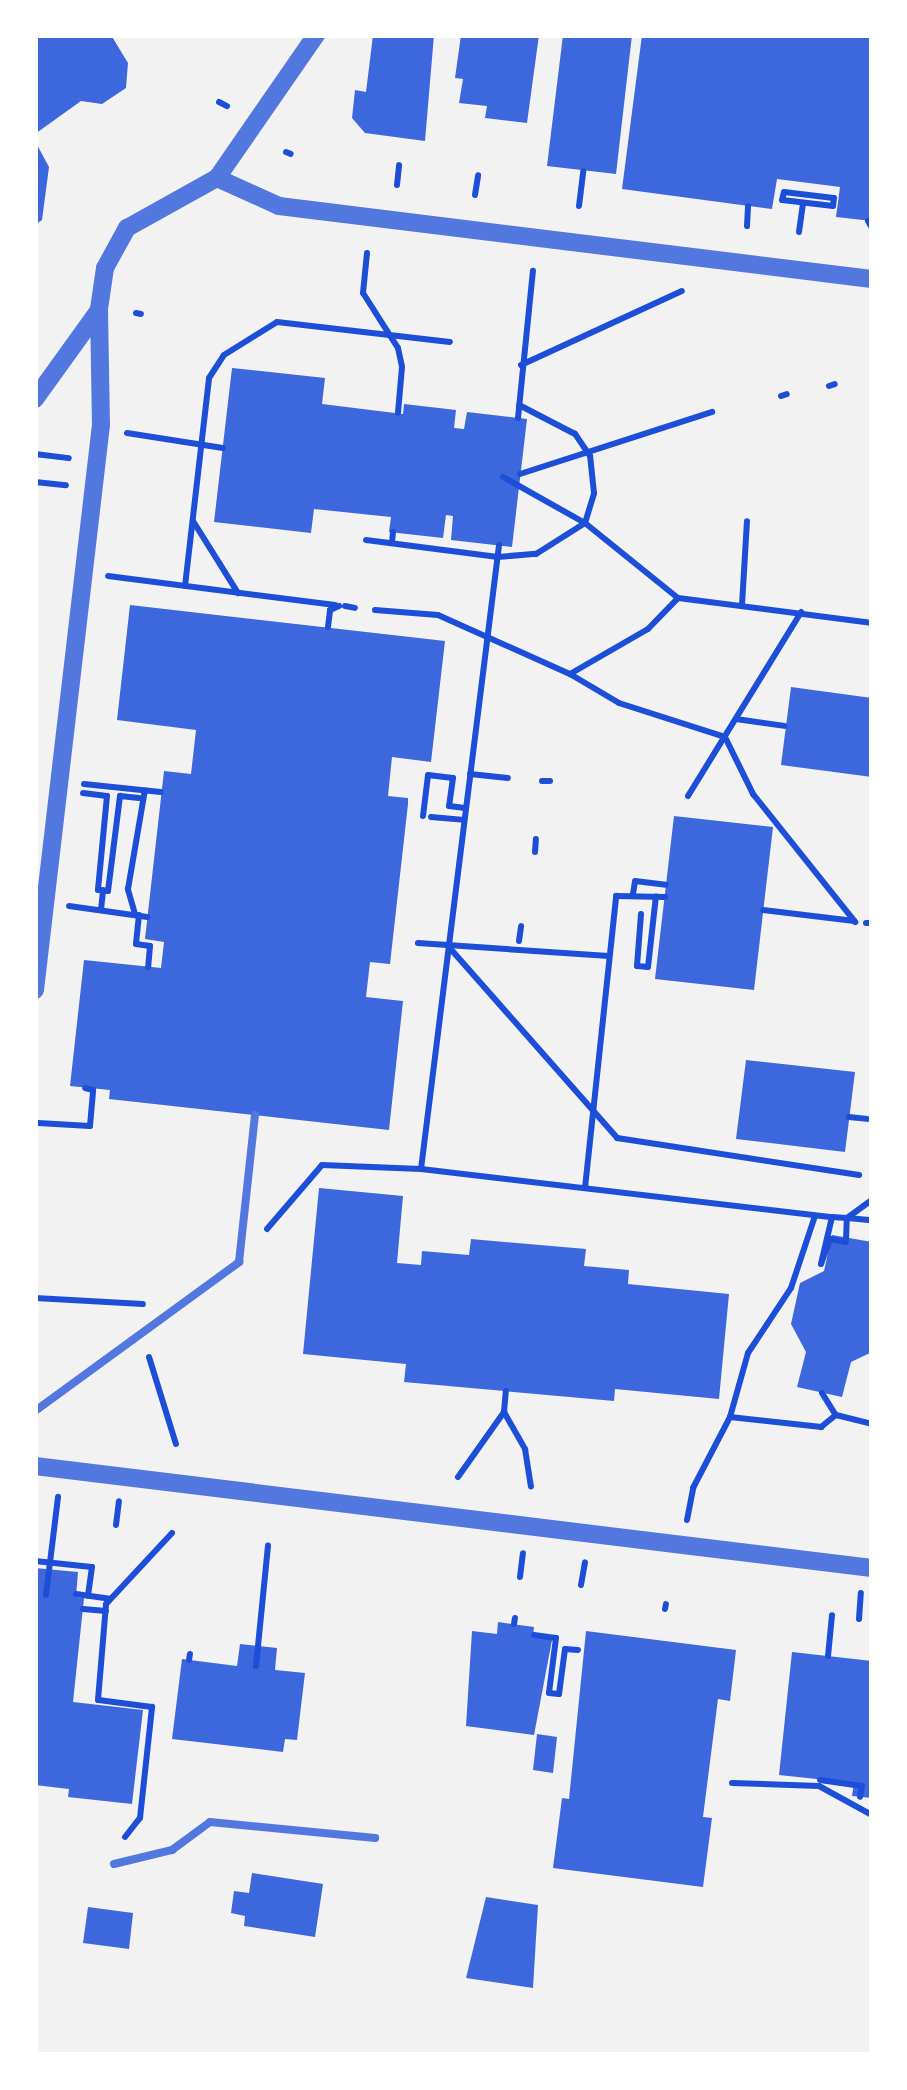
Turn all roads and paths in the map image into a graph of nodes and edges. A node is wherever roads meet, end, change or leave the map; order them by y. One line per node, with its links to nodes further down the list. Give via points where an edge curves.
1 (316, 35): 5 (street)
2 (400, 164): 7 (path)
3 (583, 170): 9 (path)
4 (478, 175): 8 (path)
5 (217, 178): 15 (street, via 279,206); 17 (street, via 126,228 105,268)
6 (809, 183): 12 (path)
7 (397, 185)
8 (475, 195)
9 (579, 206)
10 (748, 206): 11 (path)
11 (747, 226)
12 (799, 232)
13 (367, 253): 18 (path, via 363,293)
14 (533, 271): 20 (path)
15 (872, 279)
16 (682, 290): 20 (path)
17 (99, 309): 21 (street); 84 (street, via 101,425)
18 (390, 335): 19 (path); 24 (path, via 402,367); 27 (path, via 278,322 211,371)
19 (450, 342)
20 (521, 365): 22 (path)
21 (35, 400)
22 (519, 405): 25 (path); 30 (path, via 574,434)
23 (712, 412): 30 (path)
24 (398, 413)
25 (518, 418)
26 (126, 433): 27 (path)
27 (202, 444): 28 (path); 36 (path)
28 (223, 448)
29 (35, 454): 31 (path)
30 (590, 456): 32 (path); 38 (path, via 594,493)
31 (85, 460)
32 (520, 474)
33 (504, 476): 38 (path)
34 (35, 482): 35 (path)
35 (82, 487)
36 (193, 520): 45 (path); 46 (path)
37 (746, 521): 49 (path)
38 (584, 524): 43 (path, via 536,554); 47 (path)
39 (393, 532): 41 (path)
40 (366, 540): 41 (path)
41 (392, 543): 43 (path)
42 (499, 546): 43 (path)
43 (498, 557): 55 (path)
44 (108, 576): 45 (path)
45 (185, 586): 46 (path)
46 (238, 592): 48 (path)
47 (678, 598): 49 (path); 56 (path, via 648,629)
48 (340, 606): 50 (path); 54 (path, via 330,610)
49 (742, 606): 52 (path)
50 (356, 608)
51 (375, 610): 55 (path, via 438,616)
52 (801, 612): 53 (path); 57 (path)
53 (872, 623)
54 (328, 627)
55 (488, 638): 56 (path); 60 (path)
56 (570, 674): 59 (path, via 619,704)
57 (736, 719): 58 (path); 59 (path)
58 (785, 726)
59 (724, 737): 64 (path); 75 (path, via 753,794 855,922)
60 (470, 774): 61 (path); 66 (path)
61 (508, 778)
62 (145, 790): 63 (path); 65 (path); 71 (path, via 82,789 108,796)
63 (161, 792)
64 (688, 796)
65 (139, 798): 71 (path, via 120,796 108,891); 77 (path, via 128,888)
66 (465, 808): 67 (path); 67 (path, via 450,806 453,778 428,776 427,816)
67 (464, 820): 81 (path)
68 (536, 839): 69 (path)
69 (534, 852)
70 (666, 884): 72 (path, via 635,881)
71 (103, 890): 74 (path)
72 (633, 894): 76 (path, via 660,896 648,967 637,966); 82 (path, via 616,896)
73 (68, 906): 74 (path)
74 (101, 910): 77 (path)
75 (763, 910)
76 (641, 914)
77 (140, 915): 83 (path, via 136,944 150,946)
78 (521, 926): 79 (path)
79 (519, 941)
80 (418, 943): 81 (path)
81 (448, 946): 82 (path); 88 (path); 91 (path)
82 (609, 956): 88 (path)
83 (148, 967)
84 (35, 990)
85 (86, 1088): 90 (path, via 93,1090 90,1126)
86 (254, 1115): 99 (lane)
87 (849, 1117): 89 (path)
88 (596, 1119): 92 (path, via 616,1138 640,1145); 93 (path)
89 (867, 1119)
90 (38, 1123)
91 (421, 1169): 93 (path); 99 (path, via 322,1165)
92 (860, 1175)
93 (584, 1188): 95 (path)
94 (872, 1200): 97 (path)
95 (815, 1216): 96 (path); 108 (path, via 785,1301 748,1353)
96 (832, 1217): 97 (path); 97 (path, via 822,1264 830,1239 846,1243)
97 (847, 1218): 98 (path)
98 (872, 1220)
99 (239, 1262): 105 (lane)
100 (35, 1298): 101 (path)
101 (149, 1304)
102 (147, 1352): 110 (path)
103 (506, 1391): 106 (path)
104 (822, 1392): 107 (path)
105 (35, 1411)
106 (504, 1412): 112 (path); 113 (path, via 525,1449)
107 (836, 1414): 108 (path, via 821,1427); 109 (path)
108 (730, 1417): 116 (path)
109 (872, 1424)
110 (176, 1444)
111 (35, 1466): 124 (street)
112 (458, 1477)
113 (532, 1488)
114 (58, 1494): 123 (path)
115 (119, 1501): 117 (path)
116 (688, 1512)
117 (116, 1526)
118 (172, 1533): 132 (path)
119 (268, 1546): 141 (path)
120 (524, 1550): 125 (path)
121 (586, 1557): 127 (path)
122 (35, 1561): 123 (path)
123 (50, 1562): 128 (path, via 92,1567); 130 (path)
124 (872, 1568)
125 (520, 1577)
126 (77, 1585): 128 (path)
127 (581, 1585)
128 (90, 1586): 131 (path)
129 (76, 1594): 131 (path)
130 (46, 1596)
131 (88, 1596): 132 (path)
132 (112, 1599): 135 (path)
133 (860, 1601): 137 (path)
134 (83, 1609): 135 (path)
135 (106, 1611): 147 (path, via 98,1702 152,1707 140,1818)
136 (832, 1615): 140 (path)
137 (859, 1619)
138 (534, 1634): 139 (path, via 556,1638 550,1693 559,1694 565,1649)
139 (578, 1650)
140 (828, 1656)
141 (256, 1666)
142 (820, 1782): 143 (path); 144 (path, via 862,1786); 145 (path)
143 (732, 1783)
144 (860, 1797)
145 (872, 1814)
146 (375, 1838): 147 (lane, via 210,1822 172,1850 132,1854)
147 (114, 1864)
148 (872, 2001): 149 (path)
149 (872, 2011)

